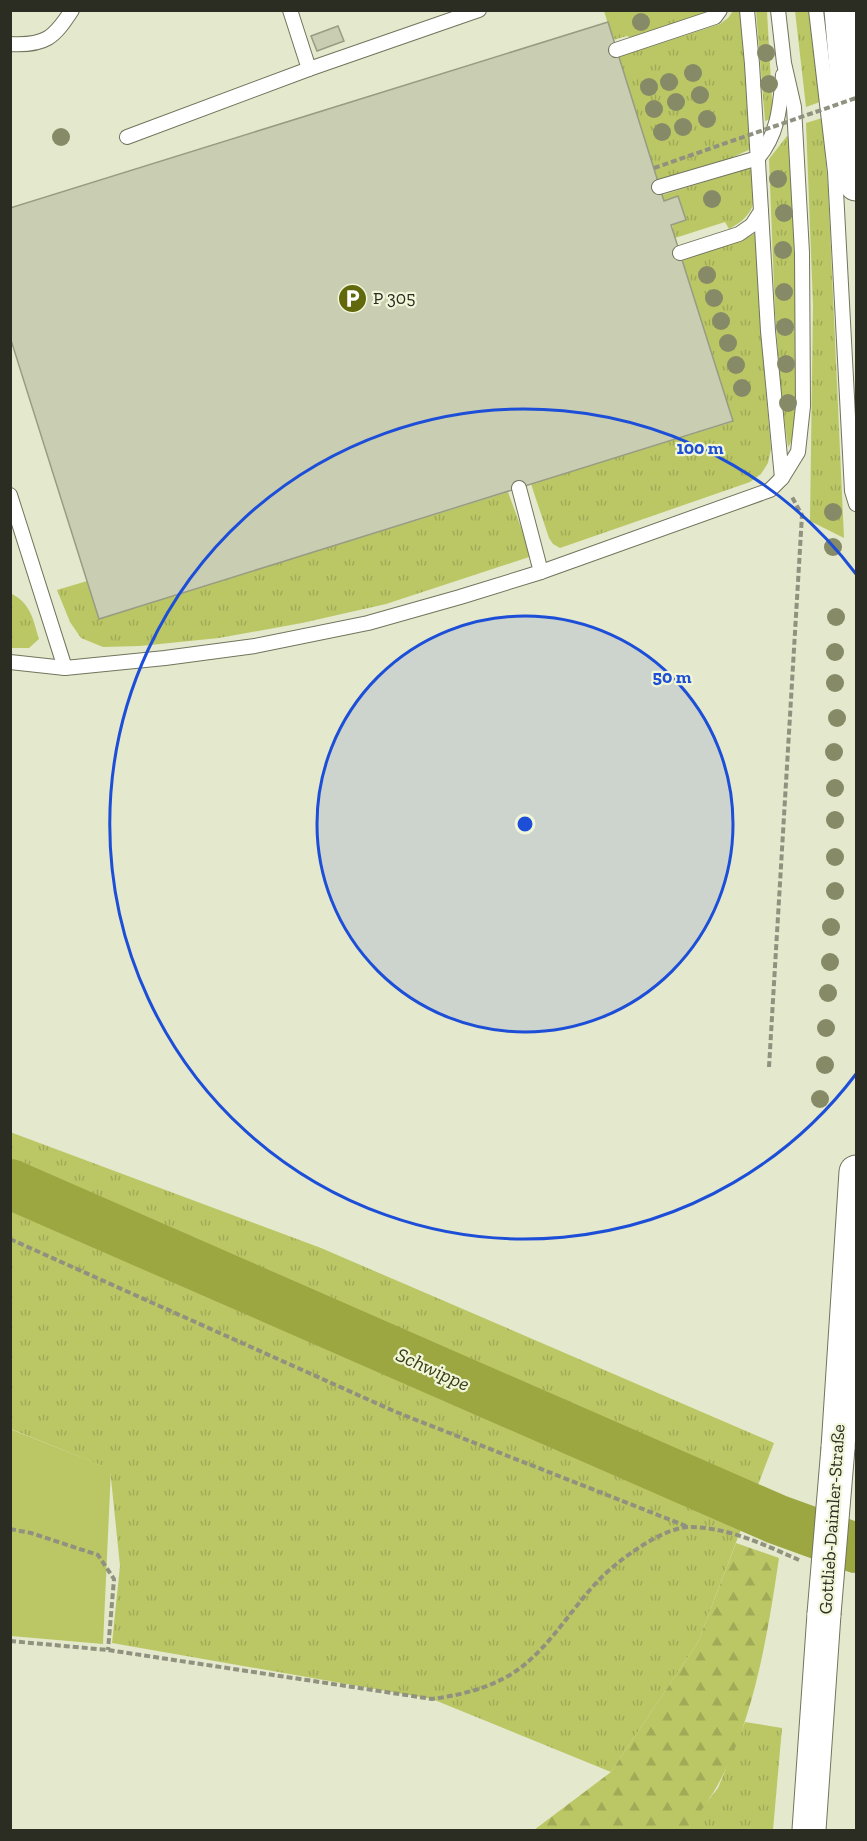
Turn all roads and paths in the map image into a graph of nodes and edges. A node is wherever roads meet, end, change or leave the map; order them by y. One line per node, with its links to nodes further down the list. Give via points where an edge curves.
1 (72, 10): 9 (lane, via 57,33 32,46)
2 (290, 10): 12 (lane)
3 (479, 10): 12 (lane)
4 (720, 10): 10 (lane, via 715,17)
5 (747, 10): 15 (lane)
6 (778, 10): 11 (lane)
7 (816, 10): 24 (lane, via 836,172 852,491)
8 (841, 10): 17 (main road)
9 (10, 44)
10 (616, 50)
11 (784, 63): 15 (lane, via 778,121 769,145); 21 (lane, via 795,107 802,253 803,406 798,452)
12 (309, 69): 14 (lane)
13 (856, 99): 16 (path, bridge)
14 (127, 136)
15 (758, 158): 18 (lane); 19 (lane)
16 (654, 168)
17 (856, 184)
18 (659, 187)
19 (761, 211): 20 (lane, via 752,225 739,234); 21 (lane)
20 (680, 253)
21 (782, 478): 25 (lane, via 770,490 740,502); 28 (path, via 802,515)
22 (519, 488): 25 (lane)
23 (10, 495): 27 (lane)
24 (856, 504)
25 (541, 572): 27 (lane, via 368,623 266,644)
26 (10, 662): 27 (lane)
27 (65, 668)
28 (769, 1067)
29 (856, 1172): 36 (main road, Gottlieb-Daimler-Straße, bridge)
30 (10, 1239): 31 (path, via 396,1412)
31 (688, 1527): 33 (path, via 720,1530); 35 (path, via 664,1533 642,1546 599,1580 560,1630 511,1674 462,1695 432,1699)
32 (10, 1529): 35 (path, via 98,1555 114,1579)
33 (806, 1563)
34 (10, 1641): 35 (path)
35 (108, 1650)
36 (814, 1780): 37 (main road); 38 (main road, Gottlieb-Daimler-Straße)
37 (799, 1830)
38 (809, 1830)

